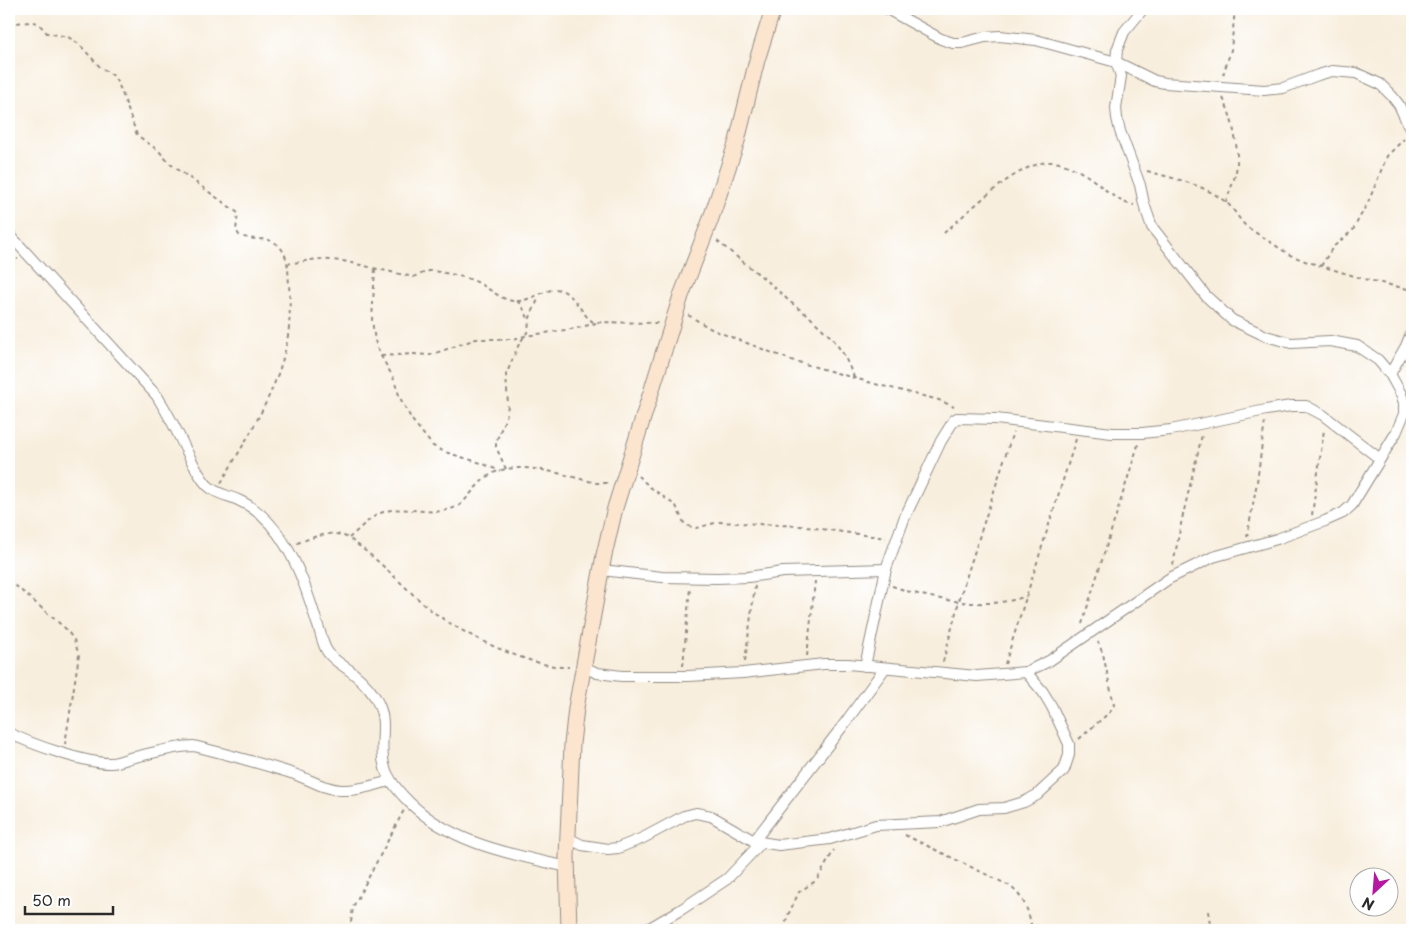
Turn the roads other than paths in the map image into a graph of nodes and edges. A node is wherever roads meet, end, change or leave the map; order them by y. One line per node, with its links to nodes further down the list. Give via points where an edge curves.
1 (773, 9): 11 (street, via 737,141 675,315 629,461)
2 (887, 9): 4 (street, via 953,43 1000,36 1036,40)
3 (1143, 9): 4 (street, via 1121,38)
4 (1116, 62): 5 (street, via 1155,81 1264,90 1283,88 1332,71 1356,73 1380,84 1392,96 1400,105); 8 (street, via 1121,76 1117,118 1152,227 1206,296 1232,320 1266,336 1291,343 1330,341 1357,346 1378,360)
5 (1412, 133)
6 (9, 234): 17 (street, via 157,396 208,485 264,517 286,546 296,564 328,652 354,674 378,702 384,721 382,759)
7 (1412, 331): 8 (street)
8 (1390, 374): 9 (street, via 1401,394 1404,414)
9 (1380, 459): 10 (street, via 1326,417 1306,406 1266,410 1142,433 957,418 940,441 904,519); 15 (street, via 1352,505 1343,513 1311,527 1213,557 1170,578 1049,661)
10 (886, 569): 11 (street, via 691,578); 13 (street)
11 (602, 570): 12 (street)
12 (584, 666): 13 (street, via 597,674 622,676 743,673 824,664); 18 (street, via 572,744)
13 (865, 666): 14 (street)
14 (885, 668): 15 (street, via 977,676); 19 (street)
15 (1026, 672): 19 (street, via 1052,706 1069,746 1064,770 1037,795 1004,808 979,809 940,822 876,825 830,839 779,845)
16 (9, 733): 17 (street, via 63,753 111,763 181,746 194,746 292,773 330,789 361,789)
17 (390, 780): 20 (street, via 408,801 444,829 497,850)
18 (568, 838): 19 (street, via 582,845 618,848 696,813 711,816); 20 (street)
19 (757, 842): 22 (street, via 727,879)
20 (567, 866): 21 (street)
21 (569, 930)
22 (646, 930)

